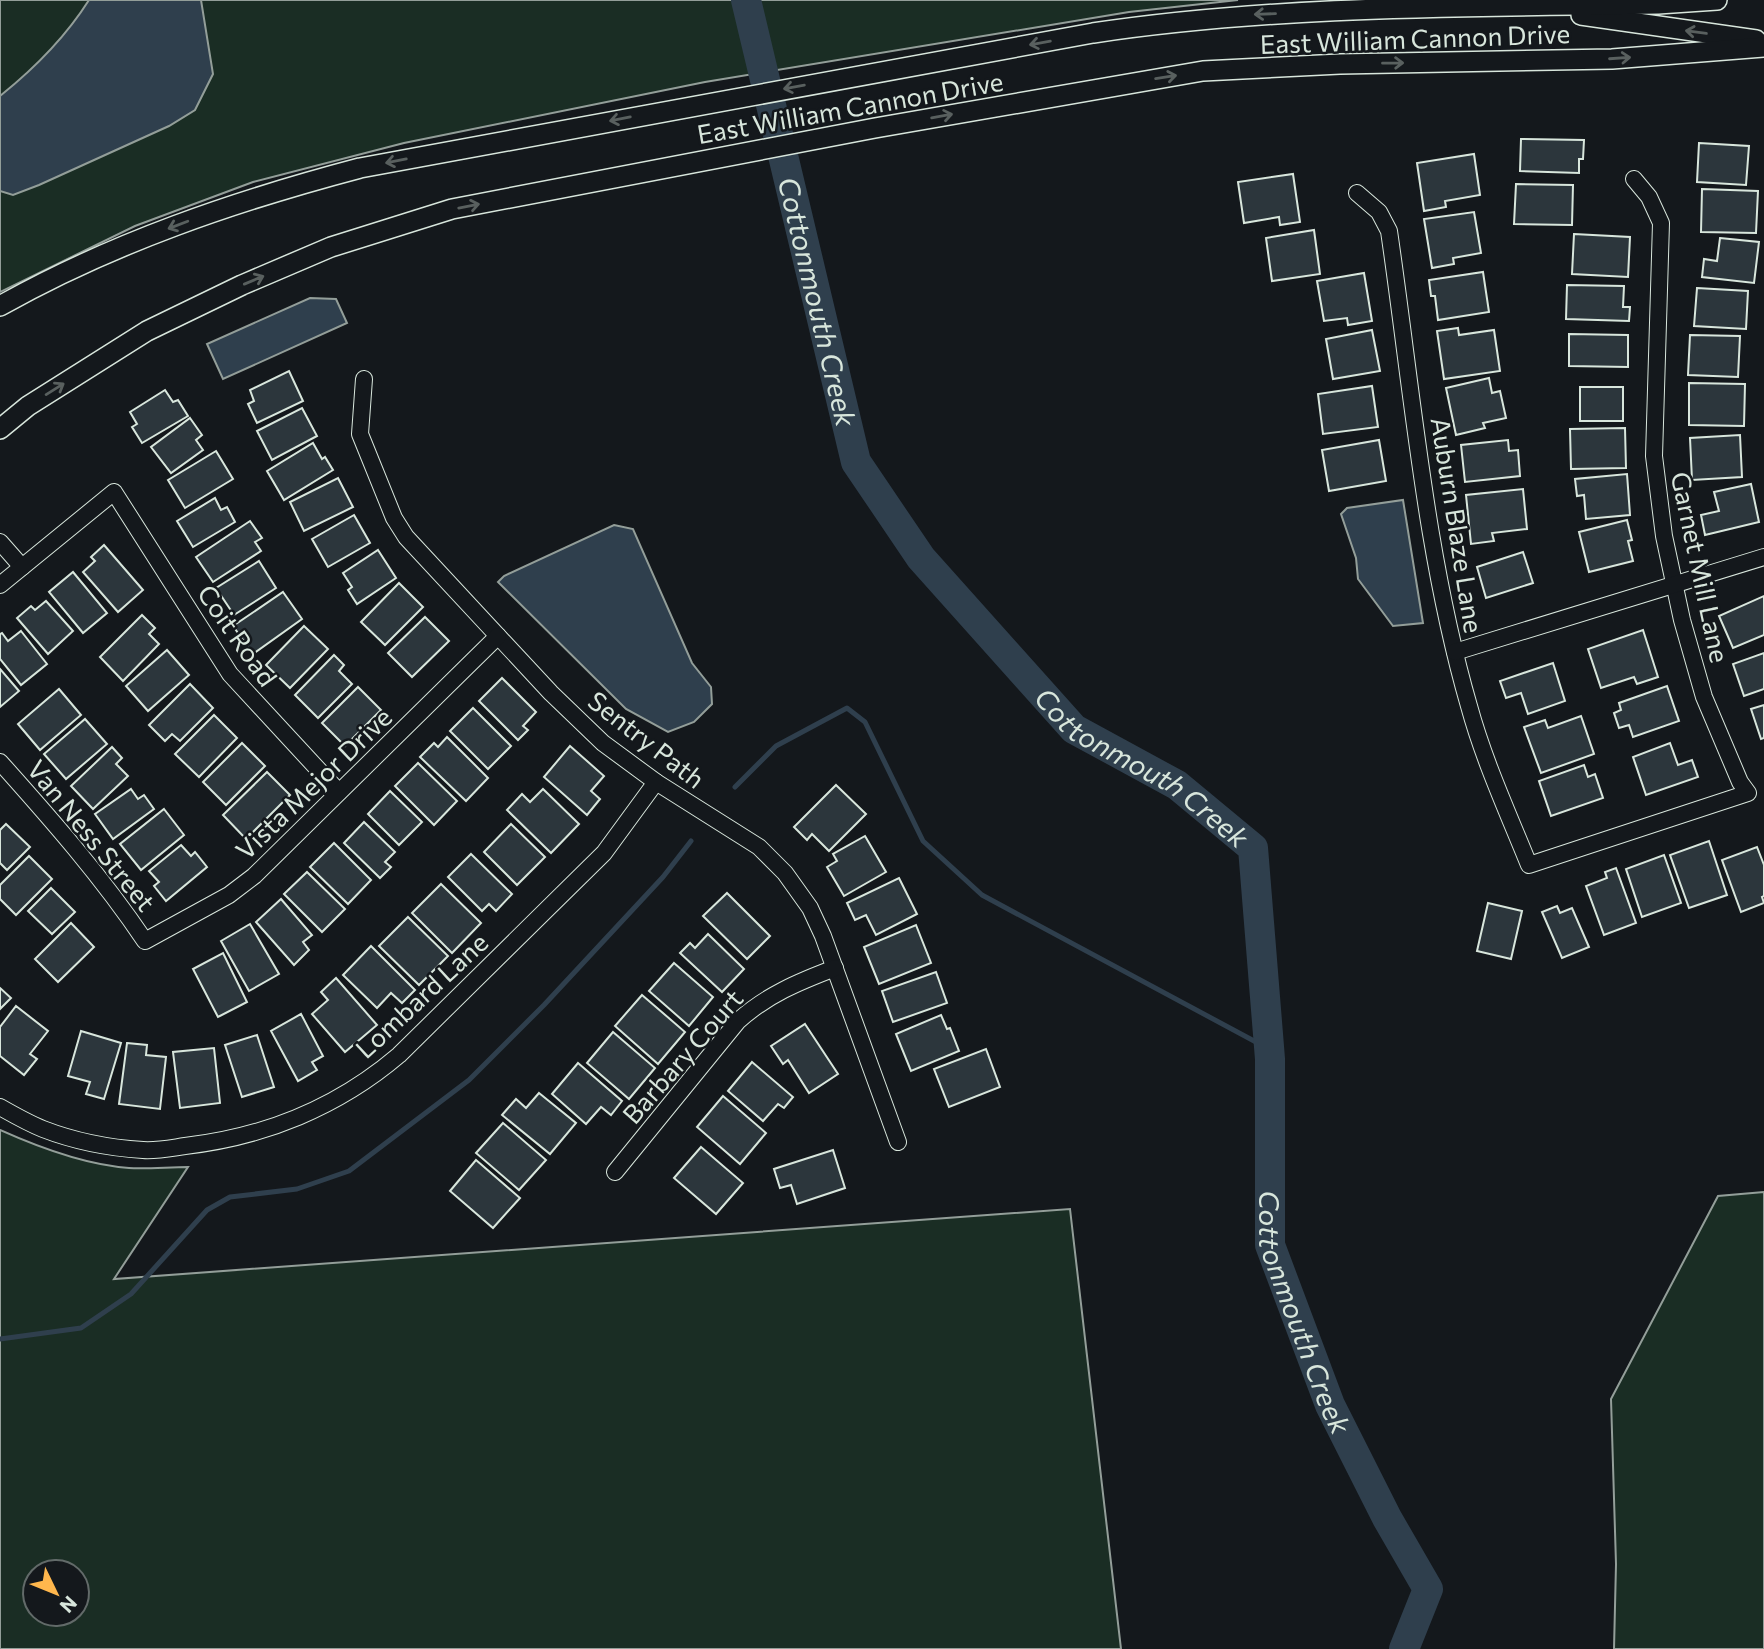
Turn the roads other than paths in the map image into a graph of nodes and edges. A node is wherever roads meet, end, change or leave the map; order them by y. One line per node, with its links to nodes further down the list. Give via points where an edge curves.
1 (1717, 0): 2 (street, East William Cannon Drive)
2 (1480, 7): 3 (street, East William Cannon Drive, one-way to 2, via 1577,14); 7 (street, East William Cannon Drive, one-way to 7, via 1168,22 384,163 227,206 118,249)
3 (1764, 41)
4 (1764, 47): 9 (street, East William Cannon Drive, one-way to 4, via 28,406 147,331 331,247 452,209 1203,71 1612,59)
5 (1634, 179): 13 (street, Garnet Mill Lane, via 1661,223 1654,456)
6 (1357, 193): 16 (street, Auburn Blaze Lane, via 1379,212 1389,231 1435,562)
7 (0, 306)
8 (363, 379): 15 (street, Sentry Path, via 360,434 394,518 406,537)
9 (0, 429)
10 (0, 542): 12 (street)
11 (1764, 558): 13 (street)
12 (22, 567): 14 (street); 19 (street, Coit Road, via 114,492 230,674)
13 (1675, 584): 16 (street); 20 (street, Garnet Mill Lane, via 1704,697 1748,793)
14 (0, 585)
15 (498, 636): 18 (street, Sentry Path, via 590,731); 19 (street, Vista Mejor Drive)
16 (1455, 652): 20 (street, Auburn Blaze Lane, via 1485,755)
17 (0, 762): 21 (street, Van Ness Street, via 59,828)
18 (656, 782): 22 (street, Sentry Path, via 759,847 785,873 810,908); 23 (street, Lombard Lane, via 604,853 399,1055 330,1104 287,1123 213,1143 154,1150 92,1143 43,1129)
19 (339, 792): 21 (street, Vista Mejor Drive, via 254,876 229,895)
20 (1529, 865)
21 (145, 941)
22 (835, 968): 24 (street, Sentry Path); 25 (street, Barbary Court, via 787,986 738,1021)
23 (0, 1107)
24 (898, 1142)
25 (615, 1172)

